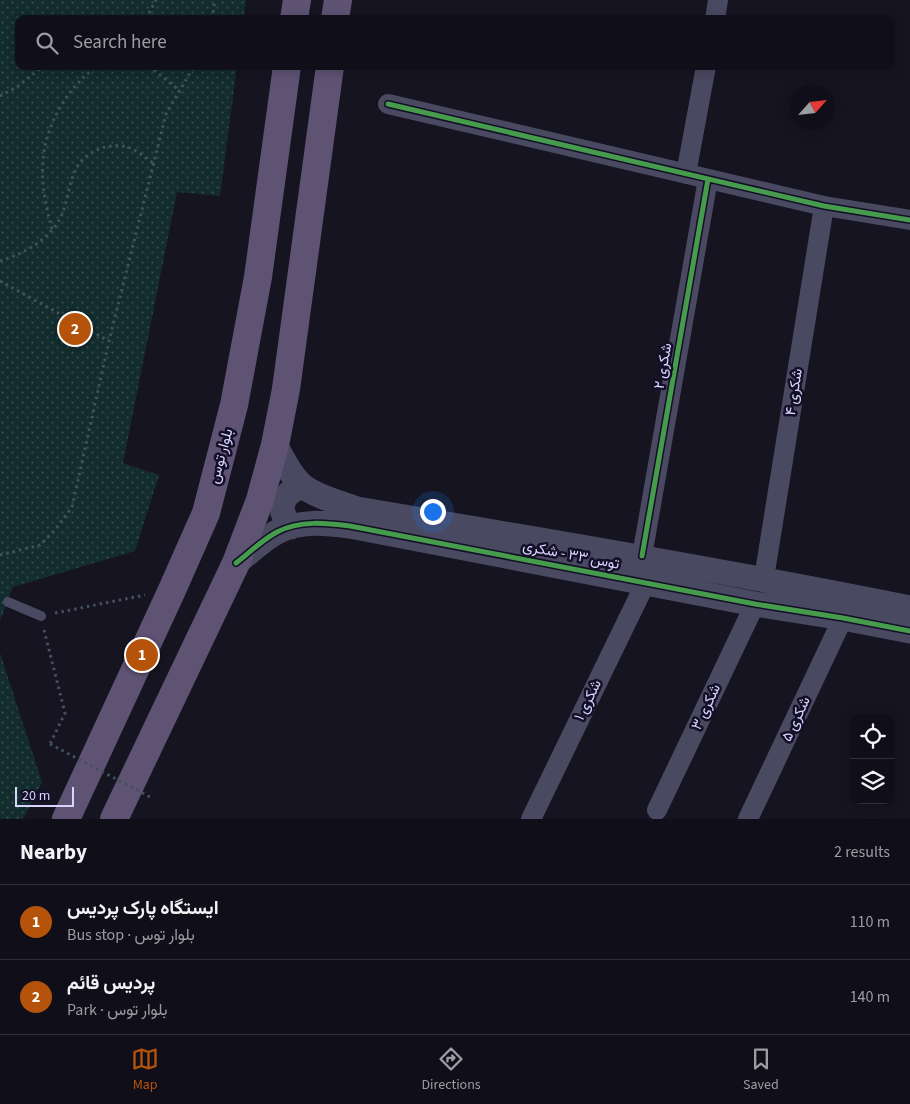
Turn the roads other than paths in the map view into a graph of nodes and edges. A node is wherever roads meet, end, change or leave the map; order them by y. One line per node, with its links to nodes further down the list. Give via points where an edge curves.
1 (297, 0): 4 (main road)
2 (338, 0): 5 (main road)
3 (718, 0): 6 (street)
4 (295, 15)
5 (336, 15)
6 (716, 15)
7 (286, 70): 28 (main road, بلوار توس, via 258,277 234,405 206,513)
8 (329, 70): 15 (main road, via 286,389)
9 (705, 70): 11 (street)
10 (388, 104): 11 (street)
11 (686, 174): 12 (street)
12 (708, 180): 13 (street); 18 (street, شکری ۲)
13 (824, 206): 14 (street); 20 (street, شکری ۴)
14 (910, 220)
15 (275, 445): 16 (street, توس ۳۳ - شکری); 19 (main road, via 260,500)
16 (303, 486): 17 (street, via 293,489 285,497 282,507 284,518); 18 (street, توس ۳۳ - شکری, via 357,509)
17 (291, 527): 19 (street, توس ۳۳ - شکری, via 276,533); 21 (street, توس ۳۳ - شکری, via 320,522 350,526)
18 (642, 556): 20 (street, توس ۳۳ - شکری)
19 (236, 563): 31 (main road)
20 (764, 578): 24 (street, توس ۳۳ - شکری)
21 (646, 582): 23 (street, توس ۳۳ - شکری); 32 (street, شکری ۱)
22 (8, 602): 25 (lane)
23 (755, 604): 26 (street, توس ۳۳ - شکری); 29 (street, شکری ۳)
24 (910, 608)
25 (41, 616)
26 (843, 618): 27 (street, توس ۳۳ - شکری); 33 (street, شکری ۵)
27 (910, 632)
28 (71, 808): 30 (main road, بلوار توس)
29 (657, 810)
30 (62, 819)
31 (114, 819)
32 (531, 819)
33 (748, 819)

